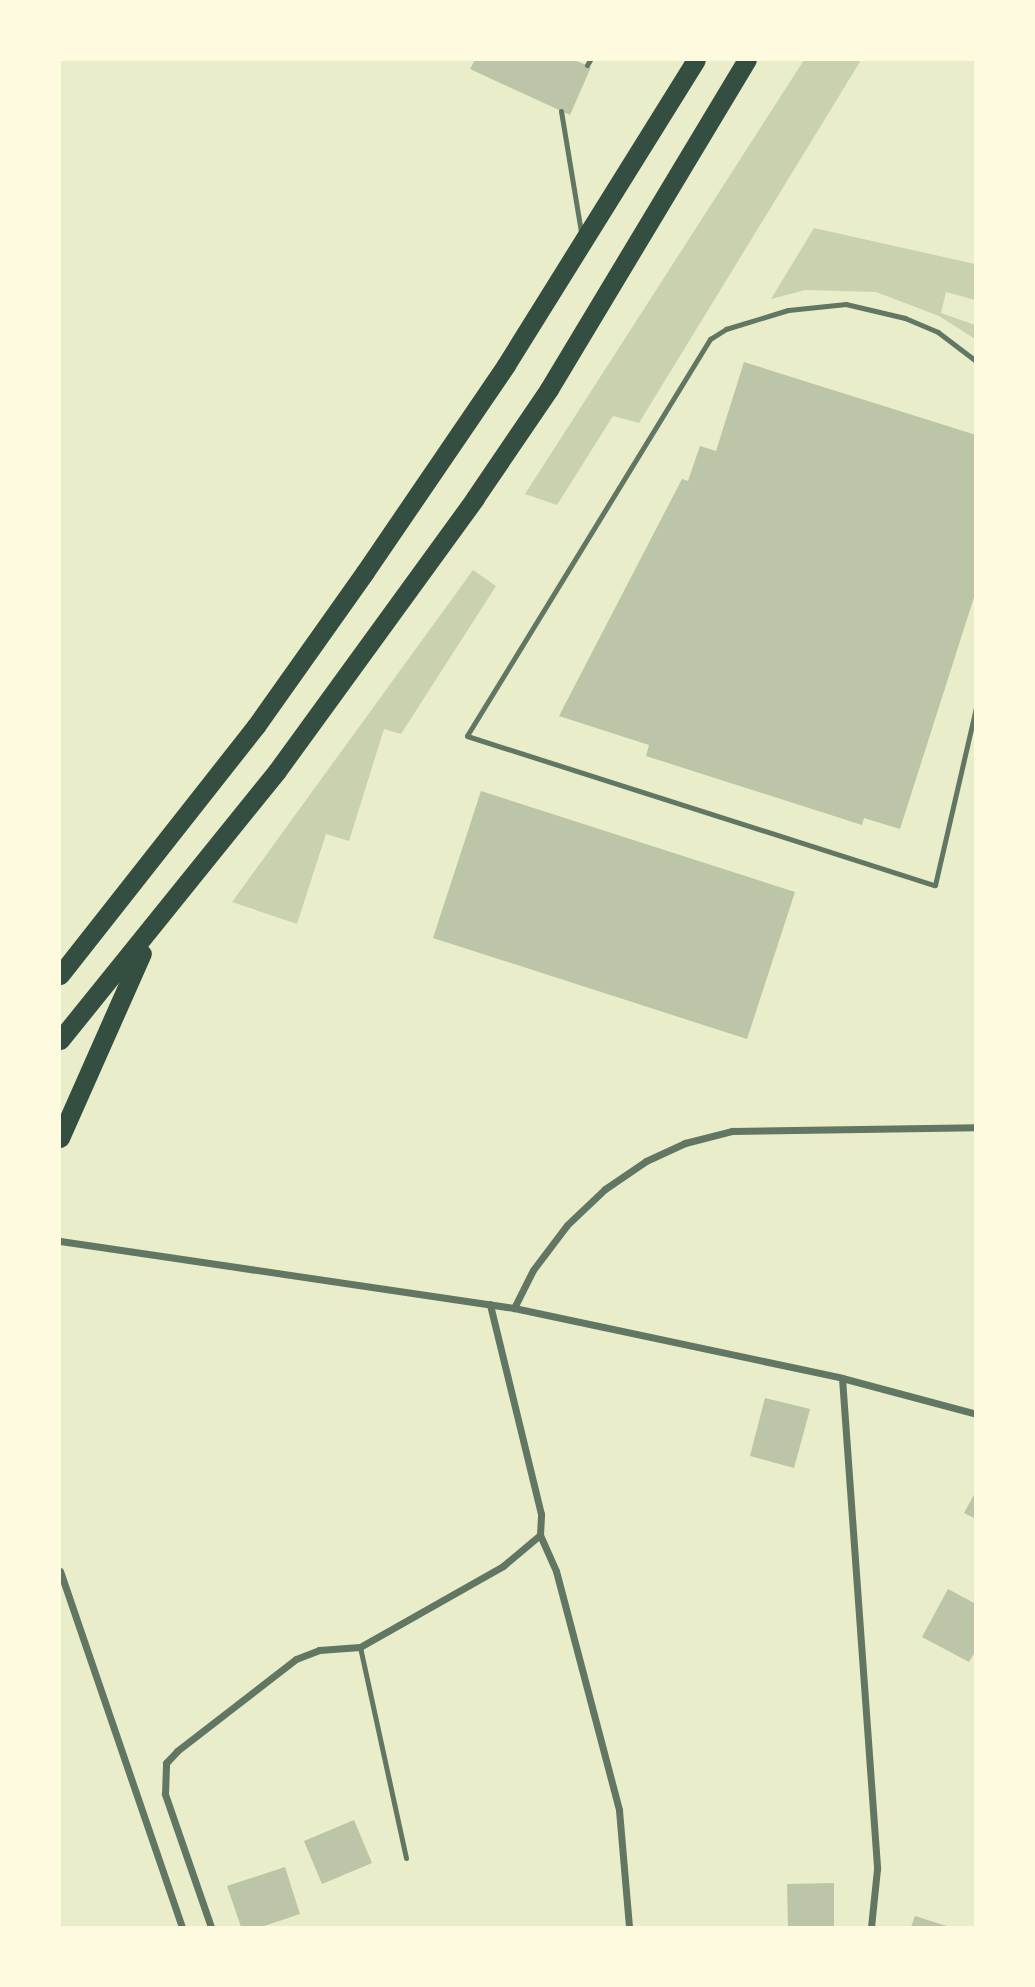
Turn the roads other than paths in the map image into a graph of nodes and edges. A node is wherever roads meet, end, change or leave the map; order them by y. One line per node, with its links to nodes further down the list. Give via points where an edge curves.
1 (696, 60): 4 (highway)
2 (747, 60): 8 (highway, via 549,389 475,498 285,760)
3 (561, 111): 4 (lane)
4 (583, 245): 9 (highway, via 373,561 256,726)
5 (975, 361): 7 (lane, via 938,332 905,318 846,304 788,310 726,329 710,339 467,736 935,885)
6 (975, 707): 7 (lane)
7 (973, 729)
8 (154, 928): 10 (highway); 12 (highway)
9 (60, 975)
10 (60, 1040)
11 (975, 1127): 15 (street, via 732,1131 685,1143 646,1161 605,1189 567,1225 533,1270)
12 (60, 1138)
13 (60, 1241): 14 (street)
14 (490, 1304): 15 (street); 18 (street, via 541,1514)
15 (514, 1308): 16 (street)
16 (842, 1378): 17 (street); 25 (street, via 877,1869)
17 (975, 1414)
18 (540, 1535): 20 (street, via 503,1566); 24 (street, via 556,1571 619,1810)
19 (60, 1571): 22 (street)
20 (360, 1647): 21 (lane); 23 (street, via 320,1650 296,1659 166,1763 165,1794)
21 (405, 1858)
22 (181, 1927)
23 (211, 1927)
24 (629, 1927)
25 (871, 1927)

